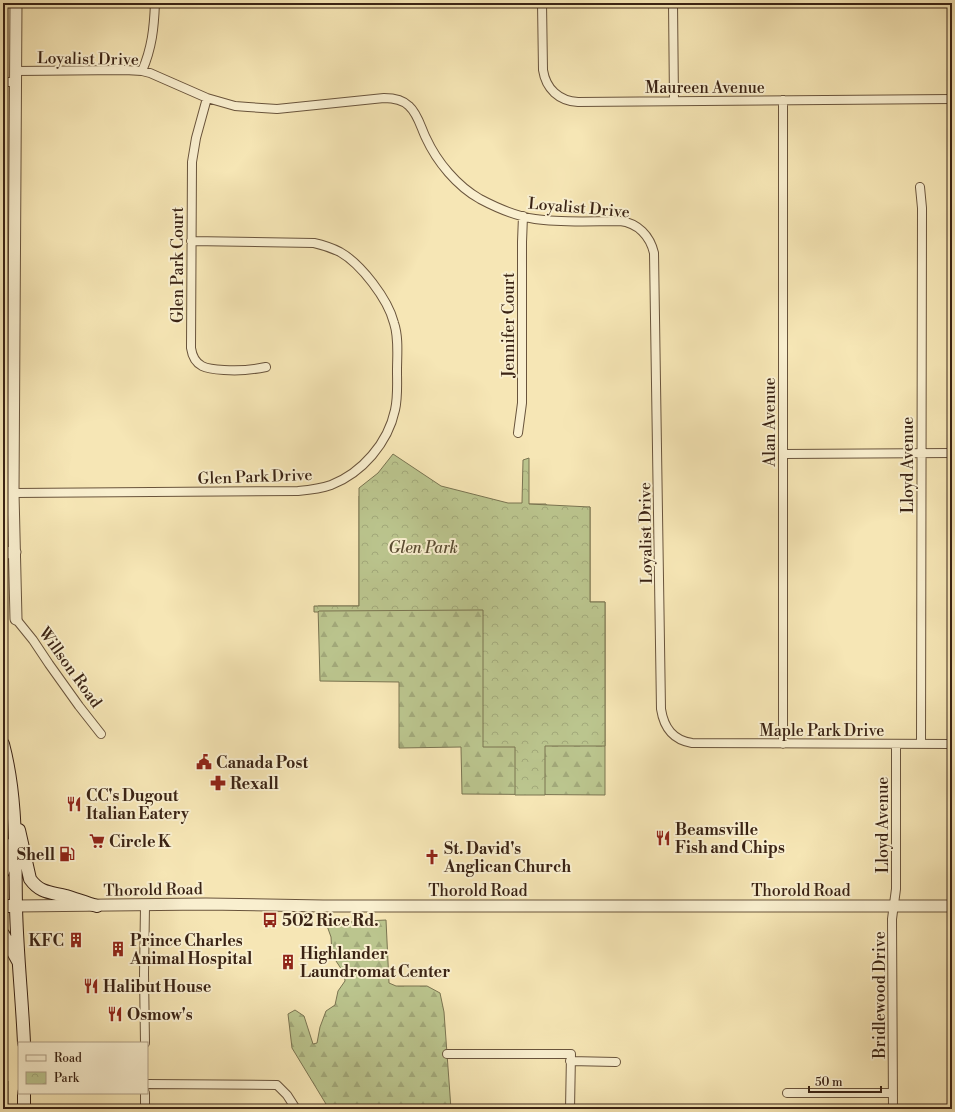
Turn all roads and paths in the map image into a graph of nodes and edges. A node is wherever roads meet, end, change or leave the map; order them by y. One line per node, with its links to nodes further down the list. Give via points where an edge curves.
1 (16, 3): 6 (street)
2 (155, 3): 5 (street, via 152,43)
3 (542, 3): 11 (street, Maureen Avenue, via 543,70 548,86 556,95 572,101)
4 (673, 3): 11 (street)
5 (142, 71): 6 (street, Loyalist Drive); 8 (street, Loyalist Drive)
6 (16, 76): 7 (street, Loyalist Drive); 20 (street)
7 (3, 82)
8 (207, 98): 13 (street, Loyalist Drive, via 235,106 277,109 384,98 401,100 414,112 429,146 459,183 500,209); 14 (street, Glen Park Court, via 192,156)
9 (952, 99): 10 (street, Maureen Avenue)
10 (782, 100): 11 (street, Maureen Avenue); 19 (street, Alan Avenue)
11 (674, 101)
12 (920, 187): 17 (street, Lloyd Avenue)
13 (523, 216): 16 (street, Jennifer Court, via 522,403); 26 (street, Loyalist Drive, via 535,219 626,221 643,230 653,246 661,709 664,722 671,733 681,741)
14 (191, 241): 15 (street, Glen Park Court, via 194,358 202,366 213,370 236,371); 20 (street, Glen Park Drive, via 314,243 340,252 362,270 391,312 397,335 397,398 390,427 382,442 360,468 331,485 315,490)
15 (266, 367)
16 (518, 433)
17 (921, 453): 18 (street); 19 (street); 29 (street, Lloyd Avenue)
18 (952, 453)
19 (783, 454): 27 (street, Alan Avenue)
20 (13, 493): 21 (street)
21 (15, 552): 22 (street); 23 (street)
22 (3, 553)
23 (16, 619): 24 (street, Willson Road)
24 (101, 734)
25 (3, 744): 31 (main road)
26 (692, 744): 27 (street, Maple Park Drive)
27 (783, 744): 28 (street, Maple Park Drive)
28 (896, 744): 29 (street, Maple Park Drive); 37 (street, Lloyd Avenue, via 897,858)
29 (920, 744): 30 (street, Maple Park Drive)
30 (952, 744)
31 (15, 816): 32 (main road, via 9,854); 34 (main road); 35 (main road, via 30,879 35,886 47,893)
32 (3, 872)
33 (3, 906): 34 (main road, Thorold Road)
34 (16, 906): 35 (street, Thorold Road); 40 (main road)
35 (97, 906): 36 (street, Thorold Road)
36 (145, 906): 37 (street, Thorold Road); 42 (street)
37 (894, 906): 38 (street, Thorold Road); 47 (street, Bridlewood Drive)
38 (952, 906)
39 (3, 934): 40 (main road)
40 (19, 964): 41 (main road)
41 (24, 1042)
42 (145, 1042)
43 (447, 1054): 44 (street, via 571,1054)
44 (570, 1061): 45 (street); 54 (street)
45 (616, 1062)
46 (148, 1084): 53 (street, via 277,1085)
47 (893, 1092): 48 (street); 55 (street, Bridlewood Drive)
48 (786, 1093)
49 (24, 1094): 51 (main road)
50 (145, 1094): 52 (street)
51 (24, 1109)
52 (145, 1109)
53 (296, 1109)
54 (570, 1109)
55 (893, 1109)

